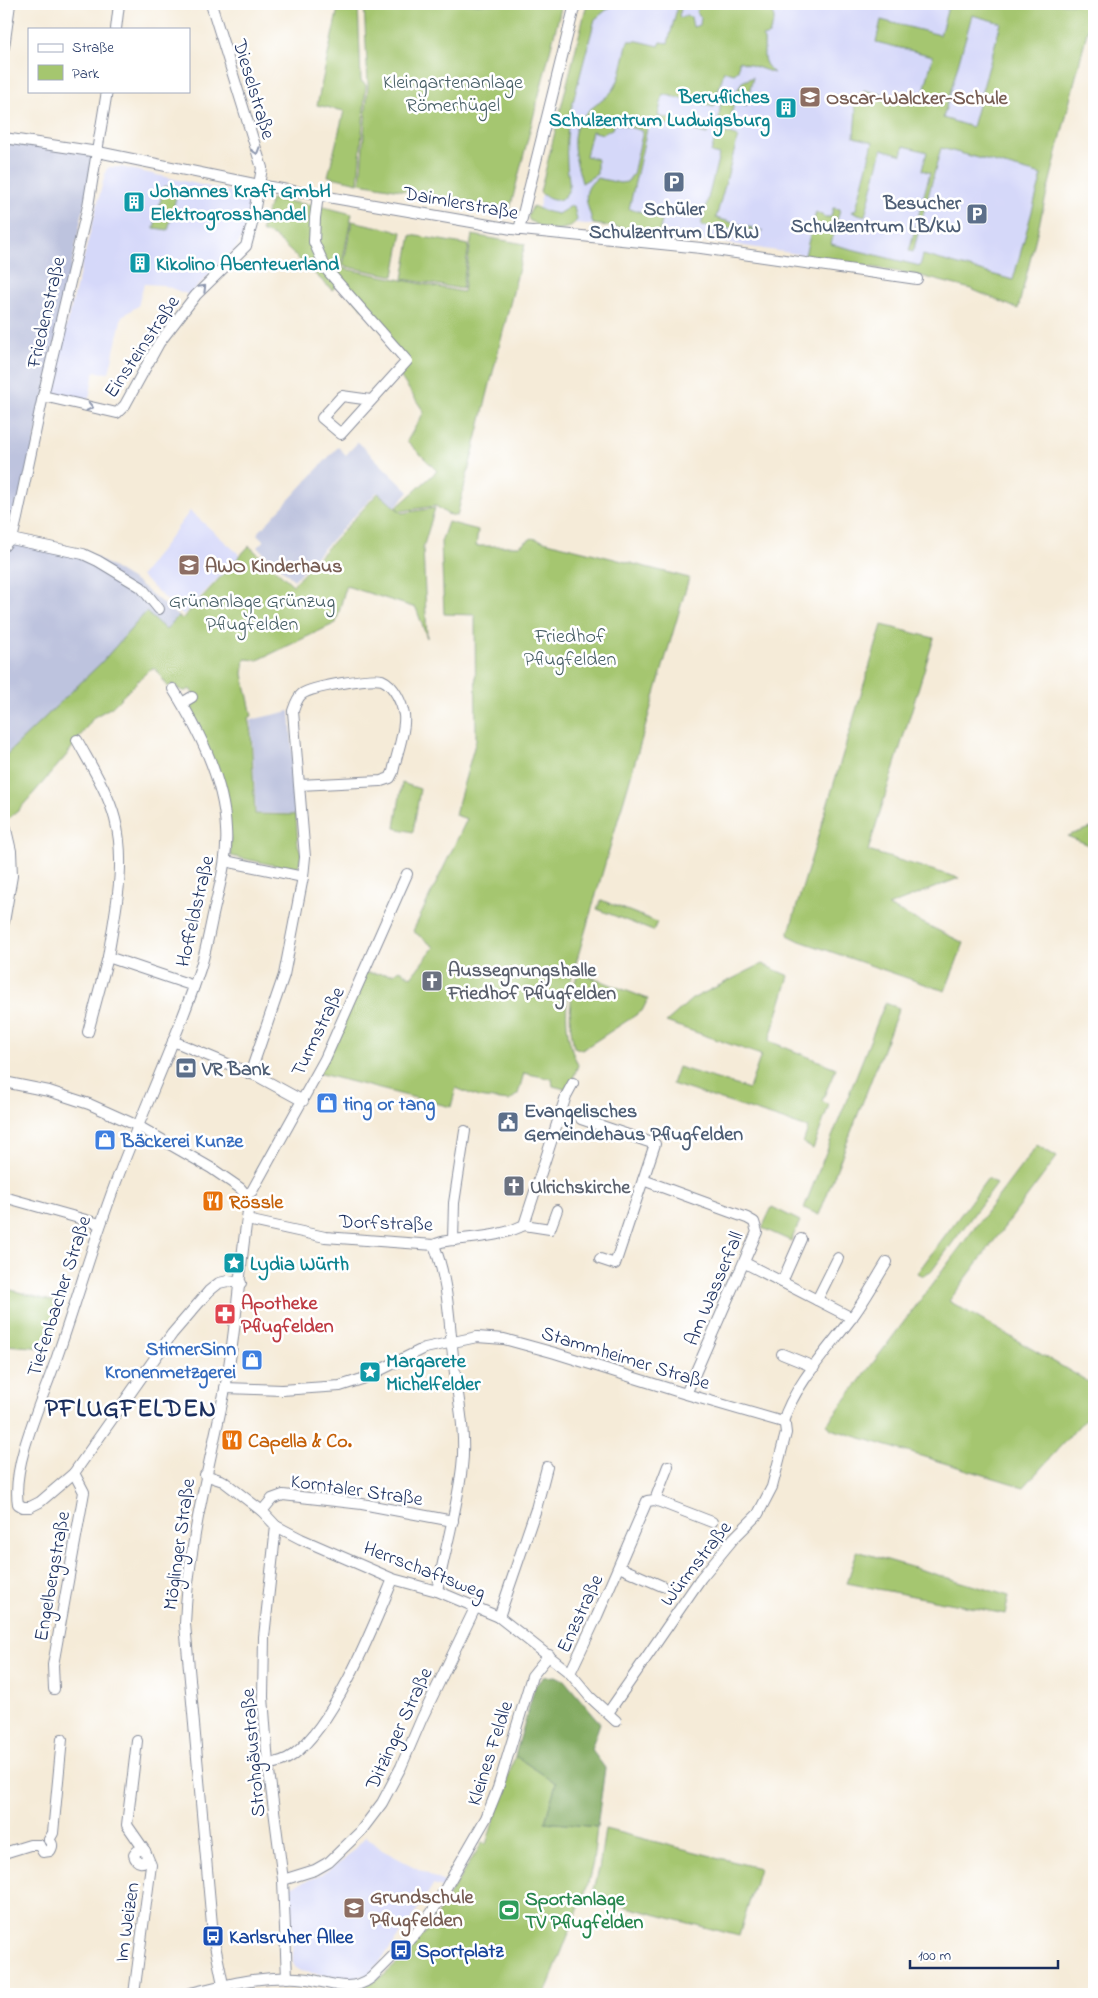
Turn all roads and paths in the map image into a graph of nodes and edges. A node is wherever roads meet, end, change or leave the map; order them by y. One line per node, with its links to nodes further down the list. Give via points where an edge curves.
1 (10, 4): 6 (street)
2 (119, 4): 5 (street)
3 (211, 4): 10 (street, Dieselstraße, one-way to 10, via 262,168)
4 (575, 4): 12 (street)
5 (116, 28)
6 (4, 47)
7 (107, 92): 9 (street, Friedenstraße)
8 (4, 138): 9 (street, Daimlerstraße)
9 (98, 152): 10 (street, Daimlerstraße); 14 (street, Friedenstraße)
10 (259, 185): 11 (street, Daimlerstraße); 14 (street, Einsteinstraße, one-way to 10, via 116,413 125,405 159,343 196,294 246,246)
11 (318, 195): 12 (street, Daimlerstraße); 15 (street, via 314,242 326,269 407,361)
12 (519, 230): 13 (street, Daimlerstraße, via 701,248)
13 (916, 280)
14 (43, 396): 16 (street, Friedenstraße)
15 (371, 400): 15 (street, via 341,434 322,418 342,396)
16 (8, 542): 17 (street, via 83,554 98,560 141,587)
17 (159, 608)
18 (173, 689): 20 (street, Hoffeldstraße)
19 (192, 697): 20 (street)
20 (182, 703): 24 (street, Hoffeldstraße, via 218,784 227,831)
21 (77, 740): 28 (street, via 115,818 121,854)
22 (299, 786): 22 (street, via 390,778 404,716 399,699 382,680 314,689 296,701 293,711); 26 (street, via 305,857)
23 (4, 821): 27 (street, via 12,876)
24 (225, 861): 26 (street); 29 (street, Hoffeldstraße)
25 (408, 874): 35 (street, Turmstraße, via 341,1025)
26 (303, 877): 32 (street, via 284,975)
27 (4, 922)
28 (108, 956): 29 (street); 30 (street)
29 (194, 986): 31 (street, Hoffeldstraße)
30 (88, 1032)
31 (172, 1041): 32 (street); 37 (street, Hoffeldstraße)
32 (250, 1074): 35 (street)
33 (4, 1082): 37 (street, via 90,1104)
34 (573, 1083): 45 (street)
35 (303, 1101): 40 (street, Turmstraße, via 252,1191)
36 (580, 1119): 39 (street, via 655,1144)
37 (138, 1126): 40 (street, via 211,1168); 44 (street, Tiefenbacher Straße)
38 (465, 1132): 47 (street, via 454,1203)
39 (643, 1180): 50 (street, via 615,1264); 52 (street, Am Wasserfall, via 754,1222 757,1232)
40 (246, 1195): 43 (street, Möglinger Straße, via 249,1205)
41 (4, 1197): 44 (street)
42 (557, 1210): 45 (street, via 550,1229)
43 (247, 1220): 48 (street, Dorfstraße, via 325,1237); 54 (street, Möglinger Straße)
44 (100, 1224): 65 (street, Tiefenbacher Straße, via 24,1451 18,1504 30,1507 40,1502)
45 (524, 1225): 47 (street, Dorfstraße, via 505,1232)
46 (801, 1239): 53 (street)
47 (453, 1240): 48 (street, Dorfstraße)
48 (434, 1245): 57 (street, via 441,1261)
49 (838, 1258): 55 (street)
50 (600, 1259)
51 (888, 1262): 56 (street, Würmstraße)
52 (744, 1263): 53 (street); 61 (street, Am Wasserfall)
53 (782, 1282): 55 (street)
54 (240, 1283): 60 (street, Möglinger Straße); 65 (street, via 228,1281 219,1284 172,1334)
55 (818, 1300): 56 (street)
56 (852, 1318): 59 (street, Würmstraße)
57 (453, 1341): 60 (street, Stammheimer Straße, via 425,1348 369,1376 340,1386 282,1390); 61 (street, Stammheimer Straße, via 477,1337 504,1339); 69 (street, via 463,1451)
58 (782, 1354): 59 (street)
59 (814, 1367): 62 (street, Würmstraße, via 793,1399)
60 (225, 1388): 66 (street, Möglinger Straße)
61 (686, 1394): 62 (street, Stammheimer Straße)
62 (784, 1423): 81 (street, Würmstraße, via 786,1434 772,1487 758,1514 701,1578)
63 (668, 1466): 67 (street, Enzstraße)
64 (547, 1467): 77 (street)
65 (74, 1473): 80 (street, Engelbergstraße, via 84,1492 53,1665)
66 (205, 1475): 68 (street, Herrschaftsweg, via 223,1481); 89 (street, Möglinger Straße, via 188,1576 185,1624 213,1936)
67 (655, 1500): 70 (street); 72 (street, Enzstraße, via 646,1501)
68 (262, 1511): 69 (street, Korntaler Straße, via 272,1500 283,1495 362,1504); 71 (street, Herrschaftsweg)
69 (453, 1521): 75 (street)
70 (712, 1522)
71 (276, 1526): 73 (street, Herrschaftsweg); 85 (street, Strohgäustraße, via 264,1637 263,1696)
72 (619, 1567): 74 (street, Enzstraße); 79 (street, Enzstraße)
73 (394, 1579): 75 (street, Herrschaftsweg); 85 (street, via 328,1714 293,1755)
74 (662, 1586)
75 (437, 1591): 76 (street, Herrschaftsweg)
76 (476, 1606): 77 (street, Herrschaftsweg); 87 (street, Ditzinger Straße, via 402,1767 382,1803 360,1832 329,1862)
77 (499, 1617): 78 (street, Herrschaftsweg)
78 (549, 1655): 79 (street, Herrschaftsweg); 88 (street, Kleines Feldle, via 532,1676 486,1818 417,1932 363,1984 345,1987)
79 (570, 1673): 81 (street, Herrschaftsweg)
80 (54, 1689)
81 (608, 1713): 82 (street, Herrschaftsweg)
82 (616, 1721)
83 (62, 1739): 86 (street, via 53,1833 39,1846 30,1845)
84 (137, 1741): 90 (street, Im Weizen, via 127,1825 151,1865)
85 (268, 1764): 87 (street, Strohgäustraße)
86 (4, 1853)
87 (283, 1880): 88 (street, Strohgäustraße)
88 (287, 1978): 89 (street, Kleines Feldle)
89 (224, 1990): 91 (street)
90 (134, 1994)
91 (186, 1994)

